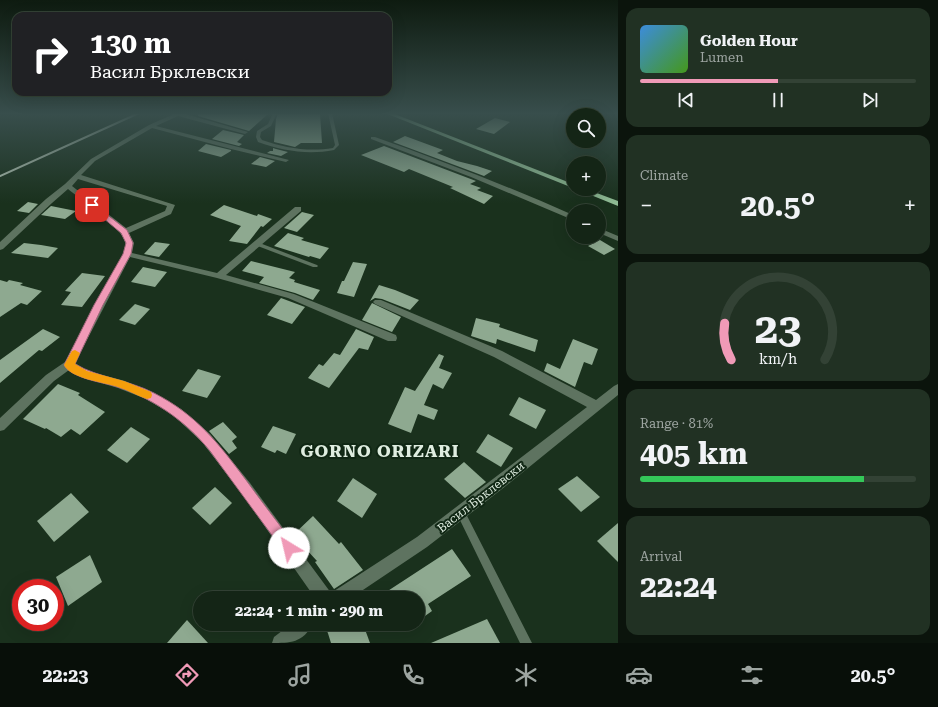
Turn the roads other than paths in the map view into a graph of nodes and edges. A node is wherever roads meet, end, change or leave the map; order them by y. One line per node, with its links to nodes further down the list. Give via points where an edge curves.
1 (122, 143): 9 (street, via 94,160)
2 (214, 143): 8 (street)
3 (267, 143): 4 (lane, via 290,150 326,151 334,149)
4 (337, 143)
5 (387, 143): 18 (street)
6 (466, 143): 11 (main road)
7 (481, 143): 10 (main road)
8 (286, 160)
9 (76, 176): 12 (street); 19 (street, via 171,205 168,212)
10 (566, 177)
11 (566, 183)
12 (68, 186): 19 (street); 23 (street)
13 (606, 193): 15 (main road)
14 (598, 196): 16 (main road)
15 (618, 198)
16 (618, 204)
17 (298, 209): 22 (street)
18 (566, 215)
19 (125, 232): 24 (street, via 130,243)
20 (606, 233): 21 (street)
21 (618, 239)
22 (257, 244): 25 (lane); 26 (street)
23 (0, 247)
24 (127, 254): 26 (street); 29 (street)
25 (315, 266)
26 (219, 276): 28 (street, via 291,296)
27 (378, 302): 31 (street, via 498,354)
28 (392, 338)
29 (69, 365): 32 (street, via 50,378); 34 (street, via 84,374 121,384 150,396 177,412 206,438 245,487)
30 (618, 388): 31 (street, Васил Брклевски)
31 (596, 406): 33 (street, Васил Брклевски)
32 (0, 426)
33 (461, 513): 35 (street, Васил Брклевски); 38 (lane)
34 (320, 591)
35 (348, 591)
36 (295, 631): 37 (street)
37 (280, 643)
38 (526, 643)

